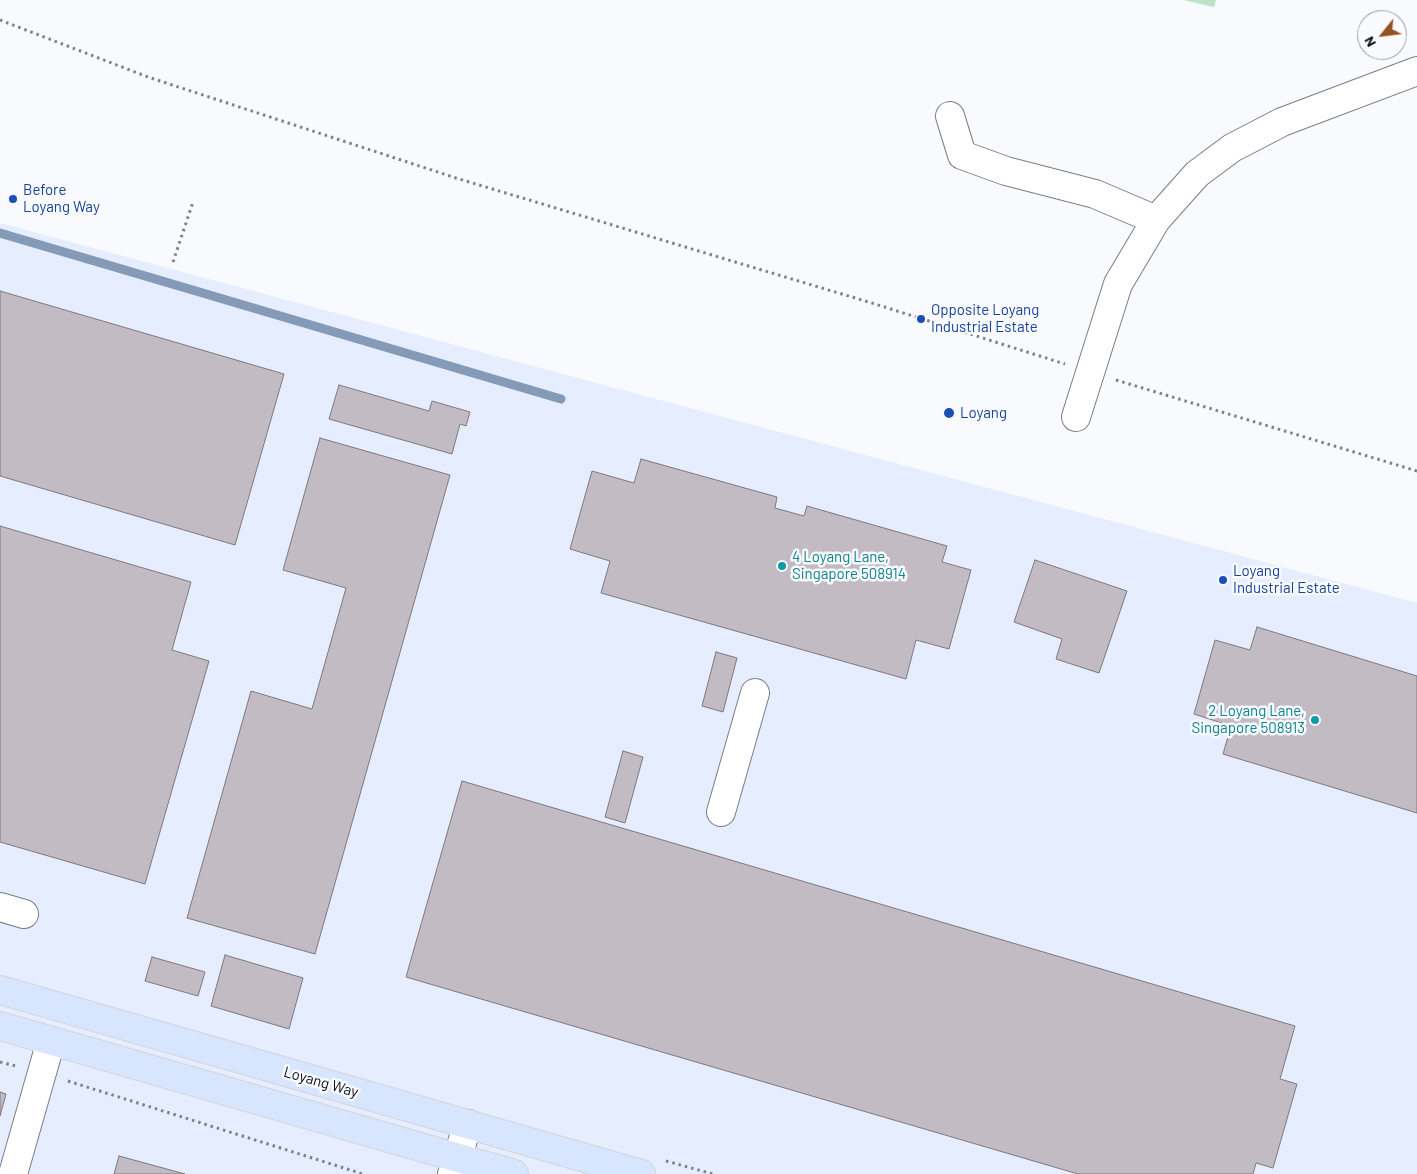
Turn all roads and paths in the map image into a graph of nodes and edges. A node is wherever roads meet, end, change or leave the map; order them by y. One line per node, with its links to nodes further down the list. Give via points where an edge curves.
1 (0, 20): 7 (path, via 148,77 456,178)
2 (1417, 71): 5 (street, via 1282,122 1232,148 1197,174)
3 (950, 116): 5 (street, via 962,155 1006,171 1095,194)
4 (193, 202): 6 (path)
5 (1156, 220): 7 (street, via 1118,284)
6 (173, 262)
7 (1090, 372): 8 (street); 9 (path)
8 (1076, 417)
9 (1417, 471)
10 (755, 693): 11 (street)
11 (721, 812)
12 (0, 990): 17 (main road, Loyang Way)
13 (0, 1026): 14 (main road)
14 (52, 1041): 16 (street); 18 (main road)
15 (0, 1062): 16 (path)
16 (42, 1073): 19 (street); 20 (path)
17 (468, 1124): 18 (street); 22 (main road, Loyang Way)
18 (455, 1166): 21 (main road)
19 (13, 1174)
20 (363, 1174)
21 (514, 1174)
22 (642, 1174)

